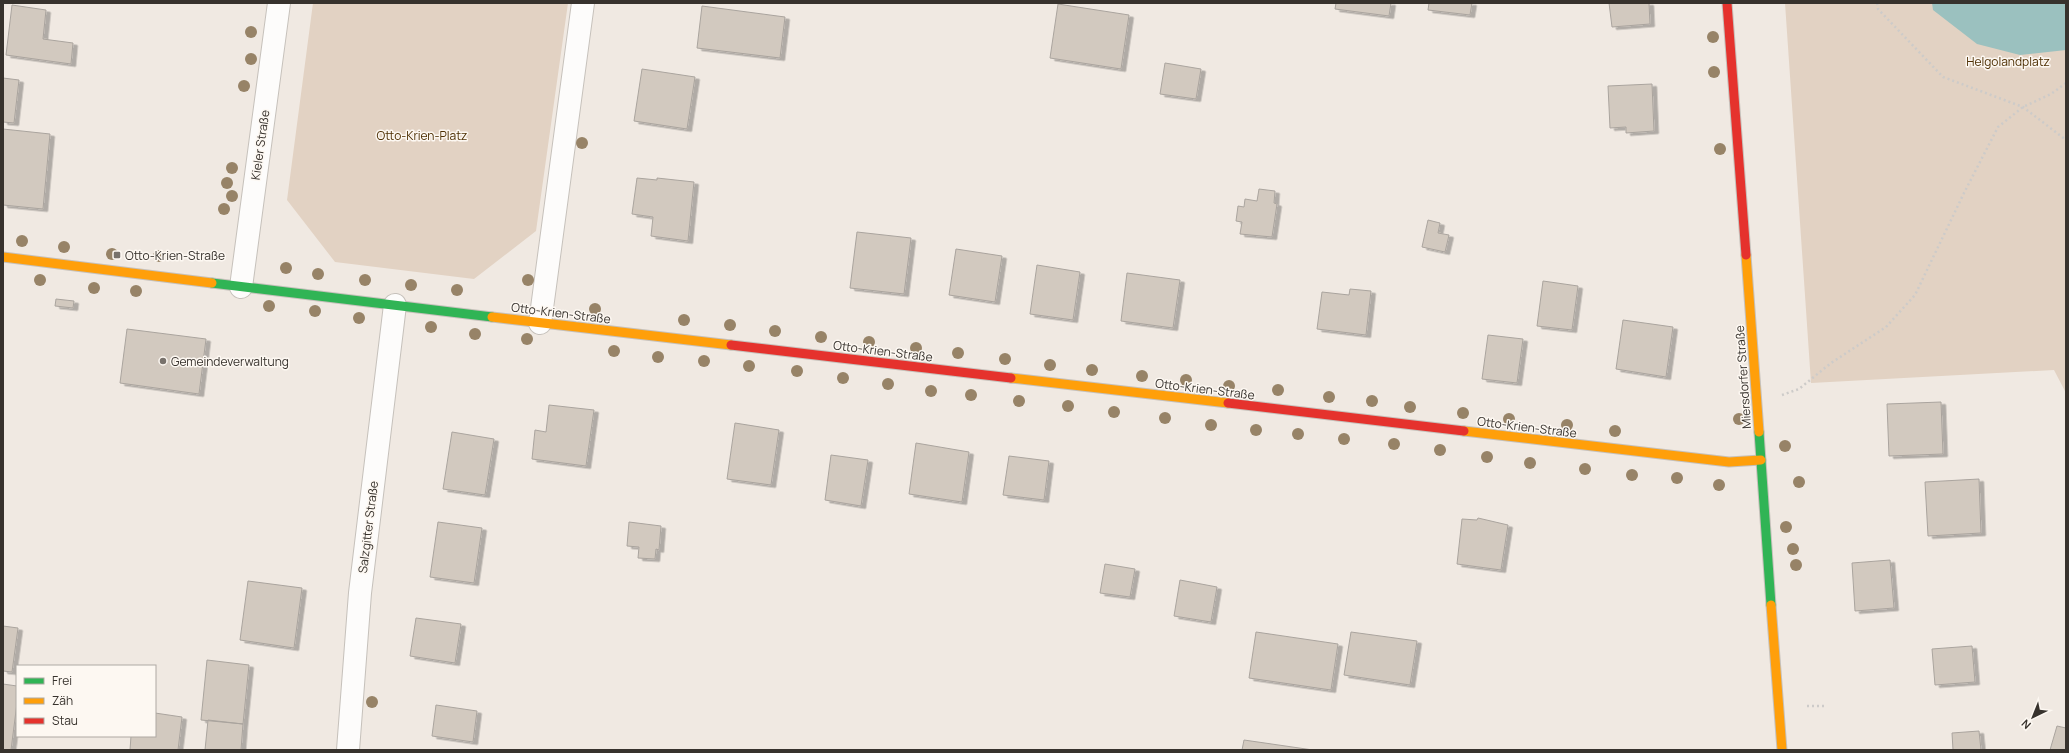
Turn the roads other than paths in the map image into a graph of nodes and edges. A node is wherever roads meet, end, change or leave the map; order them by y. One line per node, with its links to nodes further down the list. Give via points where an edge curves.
1 (279, 3): 5 (street, Kieler Straße)
2 (582, 3): 7 (street)
3 (1727, 3): 8 (street, Miersdorfer Straße)
4 (3, 257): 5 (street, Otto-Krien-Straße)
5 (241, 287): 6 (street, Otto-Krien-Straße)
6 (395, 305): 7 (street, Otto-Krien-Straße); 9 (street, Salzgitter Straße, via 360,593)
7 (540, 323): 8 (street, Otto-Krien-Straße, via 1729,462)
8 (1761, 460): 10 (street, Miersdorfer Straße)
9 (348, 750)
10 (1782, 750)

